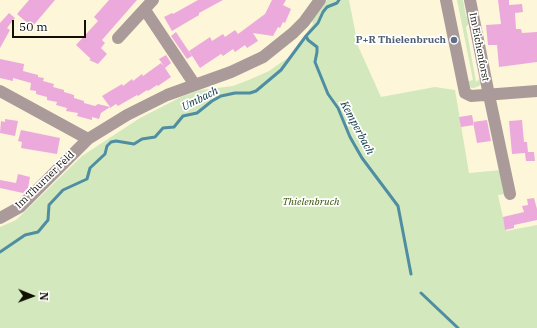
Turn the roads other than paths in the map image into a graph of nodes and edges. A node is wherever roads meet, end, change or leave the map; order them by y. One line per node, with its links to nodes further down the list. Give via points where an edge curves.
1 (153, 0): 5 (street)
2 (320, 0): 7 (street, Im Thurner Feld, via 293,33 263,57)
3 (446, 0): 10 (street, via 465,93 471,96)
4 (470, 0): 10 (street, Im Eichenforst)
5 (144, 10): 6 (street); 7 (street)
6 (118, 38)
7 (195, 85): 11 (street, Im Thurner Feld, via 127,115)
8 (0, 91): 11 (street)
9 (537, 91): 10 (street)
10 (489, 95): 12 (street, Im Eichenforst)
11 (88, 139): 13 (street, Im Thurner Feld, via 20,207)
12 (510, 194)
13 (0, 218)

